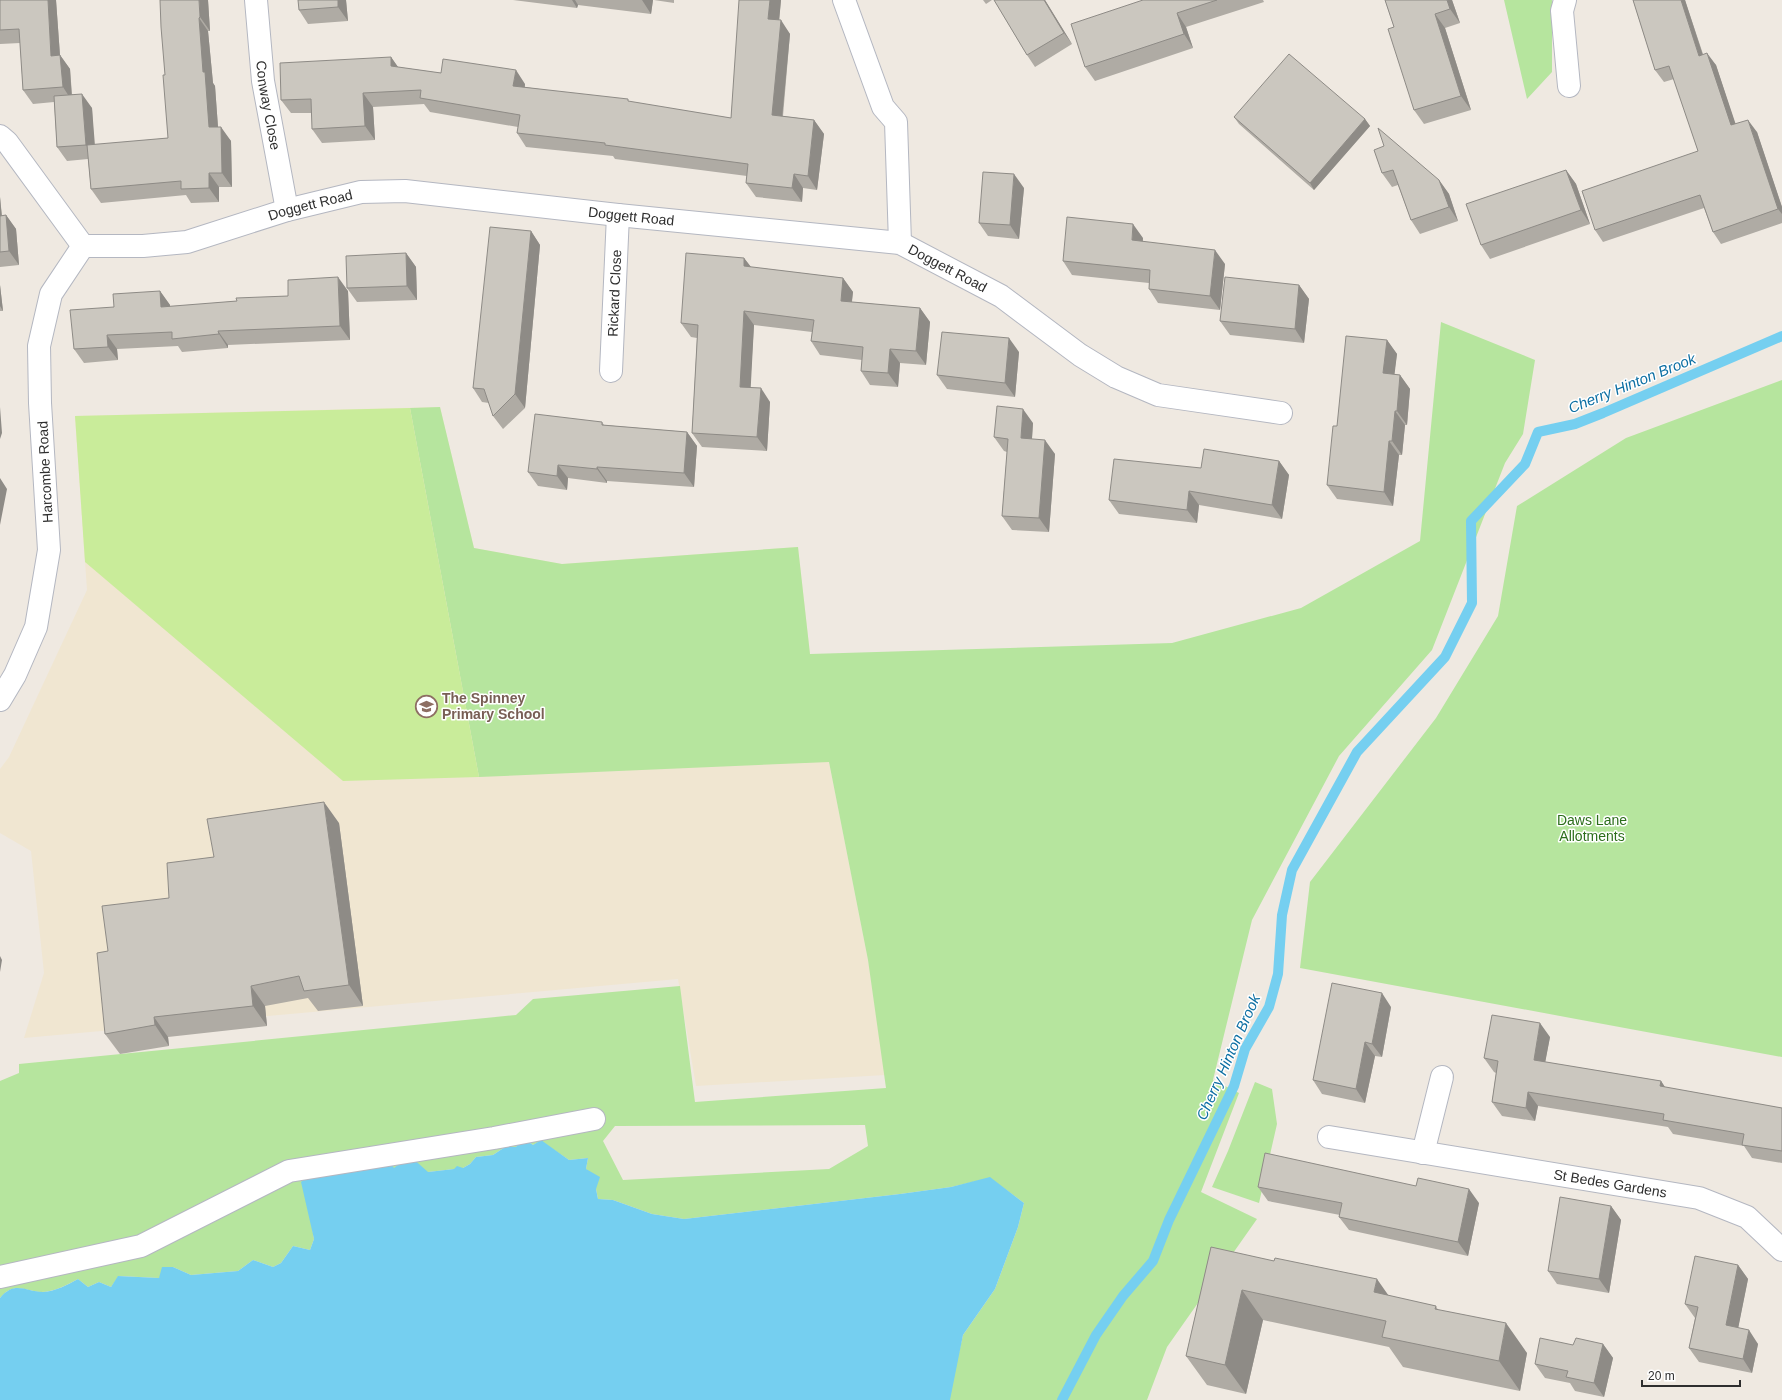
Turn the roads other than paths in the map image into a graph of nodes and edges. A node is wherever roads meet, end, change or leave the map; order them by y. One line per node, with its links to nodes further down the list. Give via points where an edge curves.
1 (256, 0): 6 (street, Conway Close, via 263,81)
2 (844, 0): 8 (street, via 883,107 896,122)
3 (1564, 0): 4 (street, via 1562,11)
4 (1569, 86)
5 (0, 136): 9 (street)
6 (287, 210): 7 (street, Doggett Road, via 361,192 406,191); 9 (street, Doggett Road, via 188,242 143,246)
7 (618, 215): 8 (street, Doggett Road); 10 (street, Rickard Close)
8 (900, 243): 11 (street, Doggett Road, via 1001,296 1080,355 1116,377 1158,395)
9 (83, 246): 12 (street, Harcombe Road, via 51,294 39,346 49,550 36,626 15,675)
10 (610, 371)
11 (1280, 413)
12 (0, 700)
13 (1442, 1077): 16 (street)
14 (594, 1119): 18 (street, via 289,1171 140,1246)
15 (1329, 1137): 16 (street, St Bedes Gardens)
16 (1423, 1153): 17 (street, St Bedes Gardens, via 1699,1198 1747,1217)
17 (1782, 1250)
18 (0, 1277)

